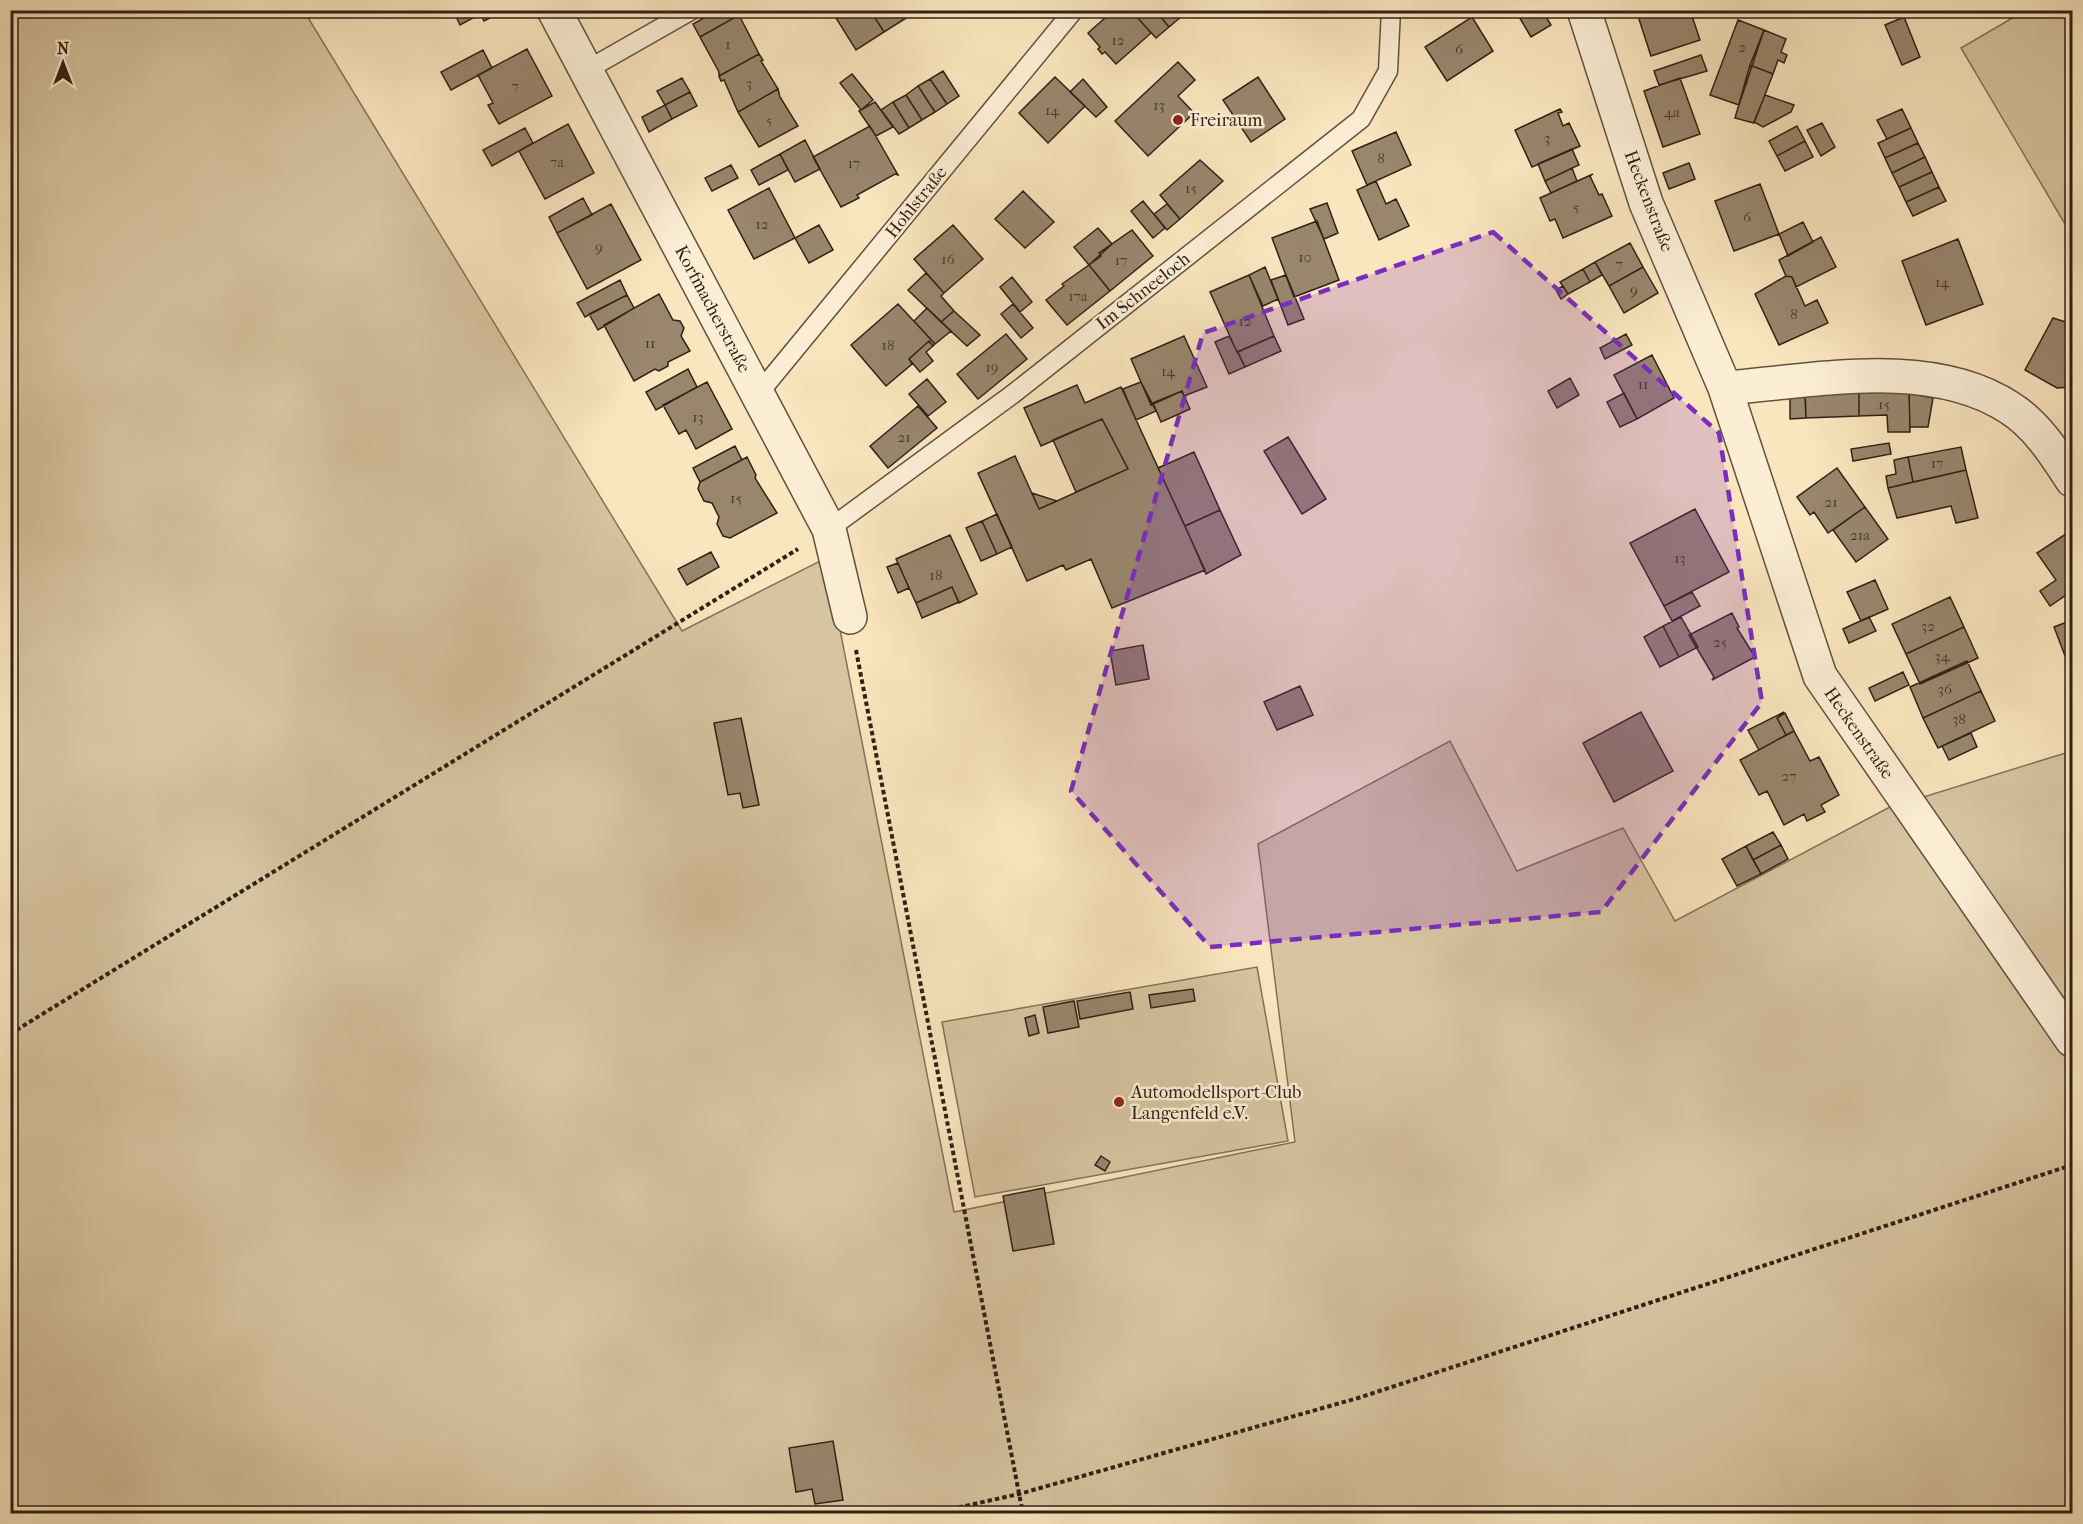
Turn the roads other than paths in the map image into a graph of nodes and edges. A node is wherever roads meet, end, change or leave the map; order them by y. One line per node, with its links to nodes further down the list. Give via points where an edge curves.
1 (554, 10): 6 (street, Korfmacherstraße)
2 (692, 10): 6 (lane)
3 (1391, 10): 10 (lane, Im Schneeloch, via 1388,71 1361,119 1013,394)
4 (1584, 10): 7 (street, Heckenstraße, via 1646,203)
5 (1073, 11): 8 (lane, Hohlstraße)
6 (585, 71): 8 (street, Korfmacherstraße)
7 (1725, 388): 9 (street, via 1869,376 1942,379 2011,408 2050,446); 12 (street, Heckenstraße, via 1820,676)
8 (759, 393): 10 (street, Korfmacherstraße)
9 (2073, 480)
10 (829, 529): 11 (street, Korfmacherstraße)
11 (850, 617)
12 (2073, 1040)

